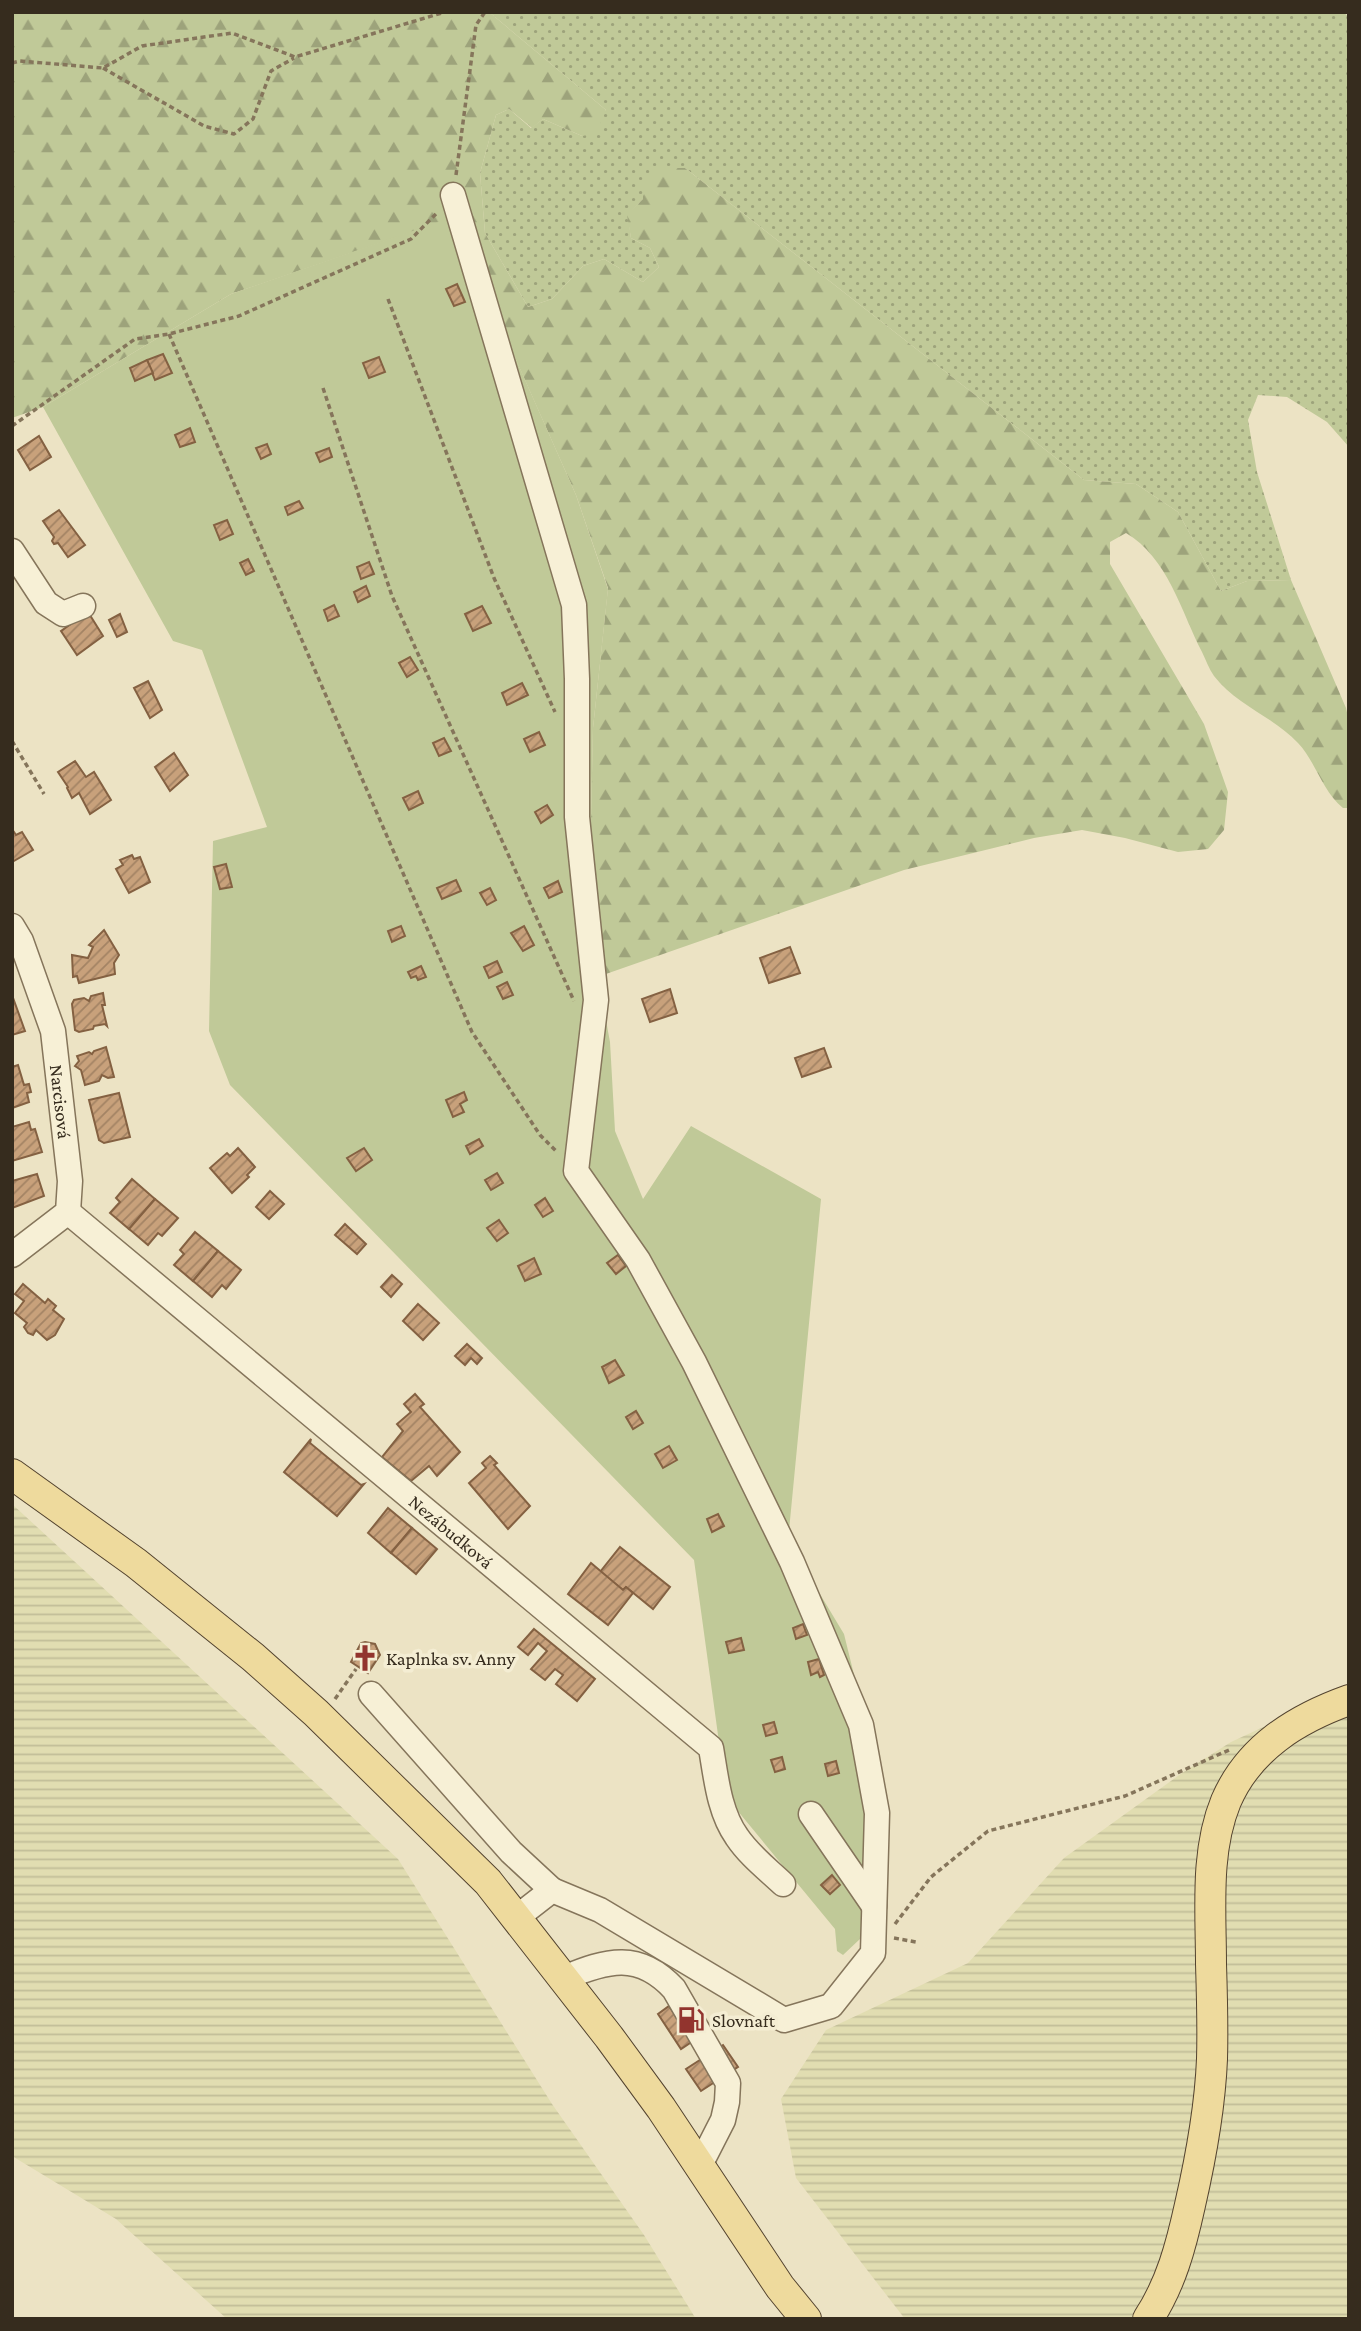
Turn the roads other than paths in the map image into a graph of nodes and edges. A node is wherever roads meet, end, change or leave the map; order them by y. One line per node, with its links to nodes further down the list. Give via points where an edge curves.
1 (453, 195): 15 (street, via 574,605 577,817 596,1000 576,1171 638,1260 694,1362 792,1562 861,1725 877,1813)
2 (12, 551): 3 (street, via 46,603 63,614)
3 (83, 606)
4 (12, 926): 5 (street, Narcisová, via 53,1031 70,1181)
5 (68, 1212): 6 (street); 13 (street, Nezábudková, via 711,1748 724,1813 736,1836)
6 (12, 1255)
7 (12, 1474): 12 (main road, via 136,1563 253,1657)
8 (371, 1694): 11 (street)
9 (1349, 1700): 22 (main road, via 1294,1724 1262,1748 1235,1784 1218,1826 1211,1873 1212,2059 1203,2144 1173,2271)
10 (811, 1814): 15 (street)
11 (523, 1865): 12 (street); 14 (street)
12 (488, 1882): 16 (main road)
13 (783, 1884)
14 (552, 1890): 15 (street, via 600,1910 784,2020 831,2006 879,1945); 16 (street)
15 (874, 1906)
16 (516, 1918): 17 (main road)
17 (564, 1978): 18 (main road); 18 (street, via 596,1965 633,1963 657,1974 674,1989 727,2083 723,2120)
18 (701, 2165): 19 (main road)
19 (780, 2287): 20 (main road); 21 (main road)
20 (790, 2319)
21 (806, 2319)
22 (1148, 2319)

